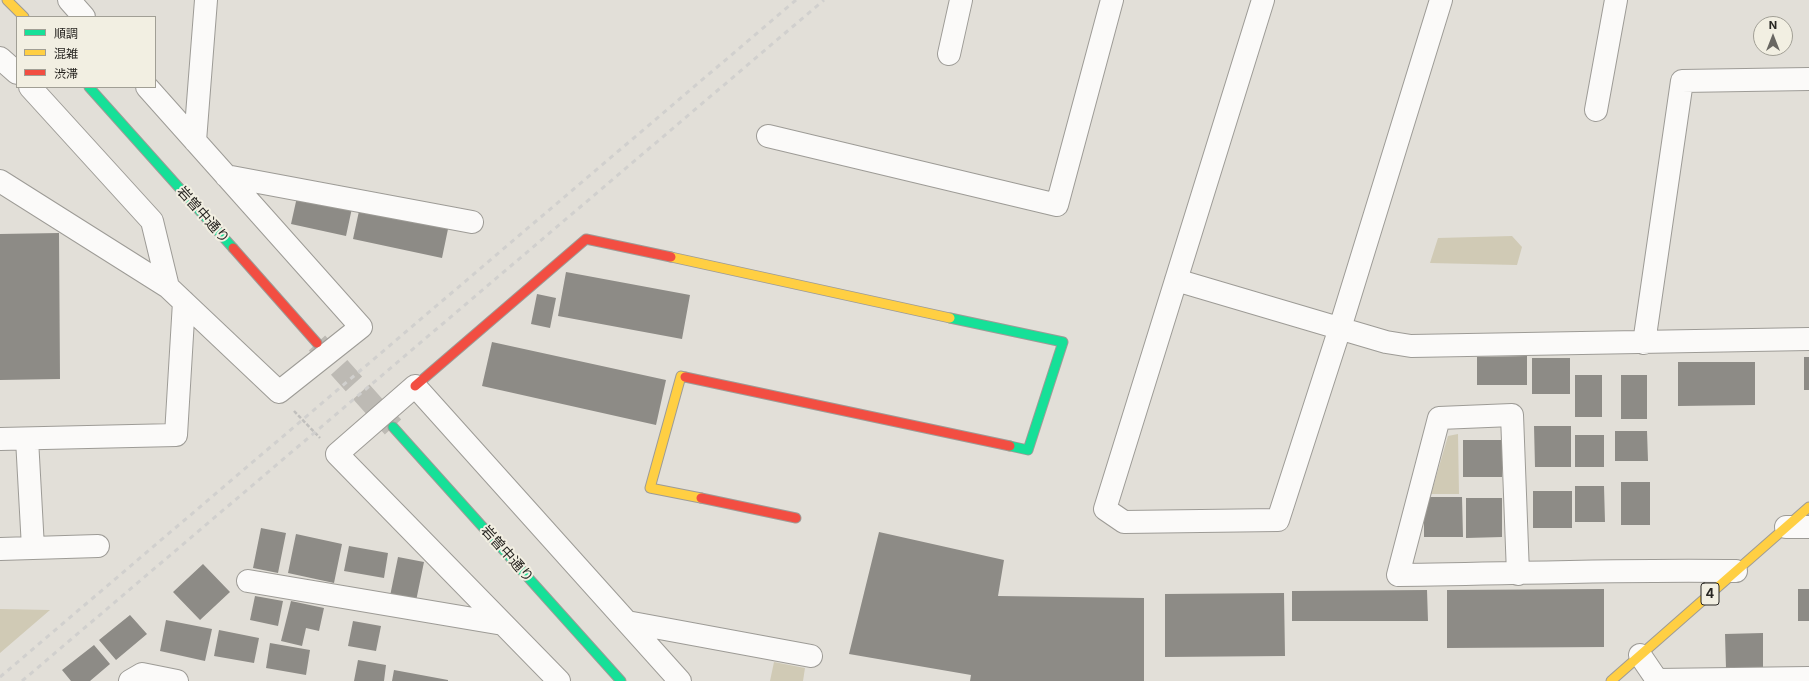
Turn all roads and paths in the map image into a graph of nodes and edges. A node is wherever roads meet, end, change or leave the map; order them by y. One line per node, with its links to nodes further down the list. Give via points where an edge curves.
1 (7, 0): 9 (main road)
2 (69, 0): 10 (street)
3 (206, 0): 20 (street)
4 (961, 0): 11 (street)
5 (1112, 0): 19 (street, via 1057,205)
6 (1263, 0): 24 (street)
7 (1441, 0): 27 (street)
8 (1616, 0): 18 (street)
9 (23, 16)
10 (83, 16)
11 (949, 54)
12 (0, 58): 13 (street)
13 (16, 72)
14 (1809, 80): 30 (street, via 1682,81)
15 (31, 88): 25 (street, via 152,221)
16 (90, 88): 29 (main road, 岩曽中通り)
17 (148, 88): 20 (street)
18 (1596, 110)
19 (768, 136)
20 (195, 141): 21 (street)
21 (226, 176): 23 (street); 32 (street, via 361,327)
22 (0, 181): 25 (street)
23 (472, 222)
24 (1176, 280): 27 (street); 27 (street, via 1106,509 1124,522 1278,520)
25 (168, 287): 26 (street)
26 (184, 302): 32 (street); 35 (street, via 176,436)
27 (1340, 328): 30 (street, via 1386,342 1411,346)
28 (1809, 339): 30 (street)
29 (317, 343)
30 (1644, 343)
31 (415, 386): 36 (street); 38 (main road, via 586,239 1063,342 1028,450 681,376 650,488); 47 (street)
32 (279, 392): 36 (path, via 306,424)
33 (393, 427): 55 (main road, 岩曽中通り)
34 (0, 439): 35 (street)
35 (27, 439): 42 (street)
36 (337, 454): 48 (street)
37 (1809, 507): 39 (main road, 4)
38 (796, 518)
39 (1786, 527): 40 (street); 44 (main road, 4)
40 (1809, 527)
41 (98, 546): 42 (street)
42 (33, 548): 43 (street)
43 (0, 549)
44 (1736, 571): 45 (street); 49 (main road, 4)
45 (1518, 574): 45 (street, via 1398,575 1439,418 1512,415)
46 (248, 581): 48 (street)
47 (627, 622): 50 (street); 56 (street)
48 (503, 624): 54 (street)
49 (1640, 655): 51 (street, via 1657,680); 57 (main road, 4)
50 (811, 656)
51 (1809, 678)
52 (130, 681): 53 (street, via 142,674)
53 (177, 681)
54 (559, 681)
55 (621, 681)
56 (680, 681)
57 (1611, 681)

